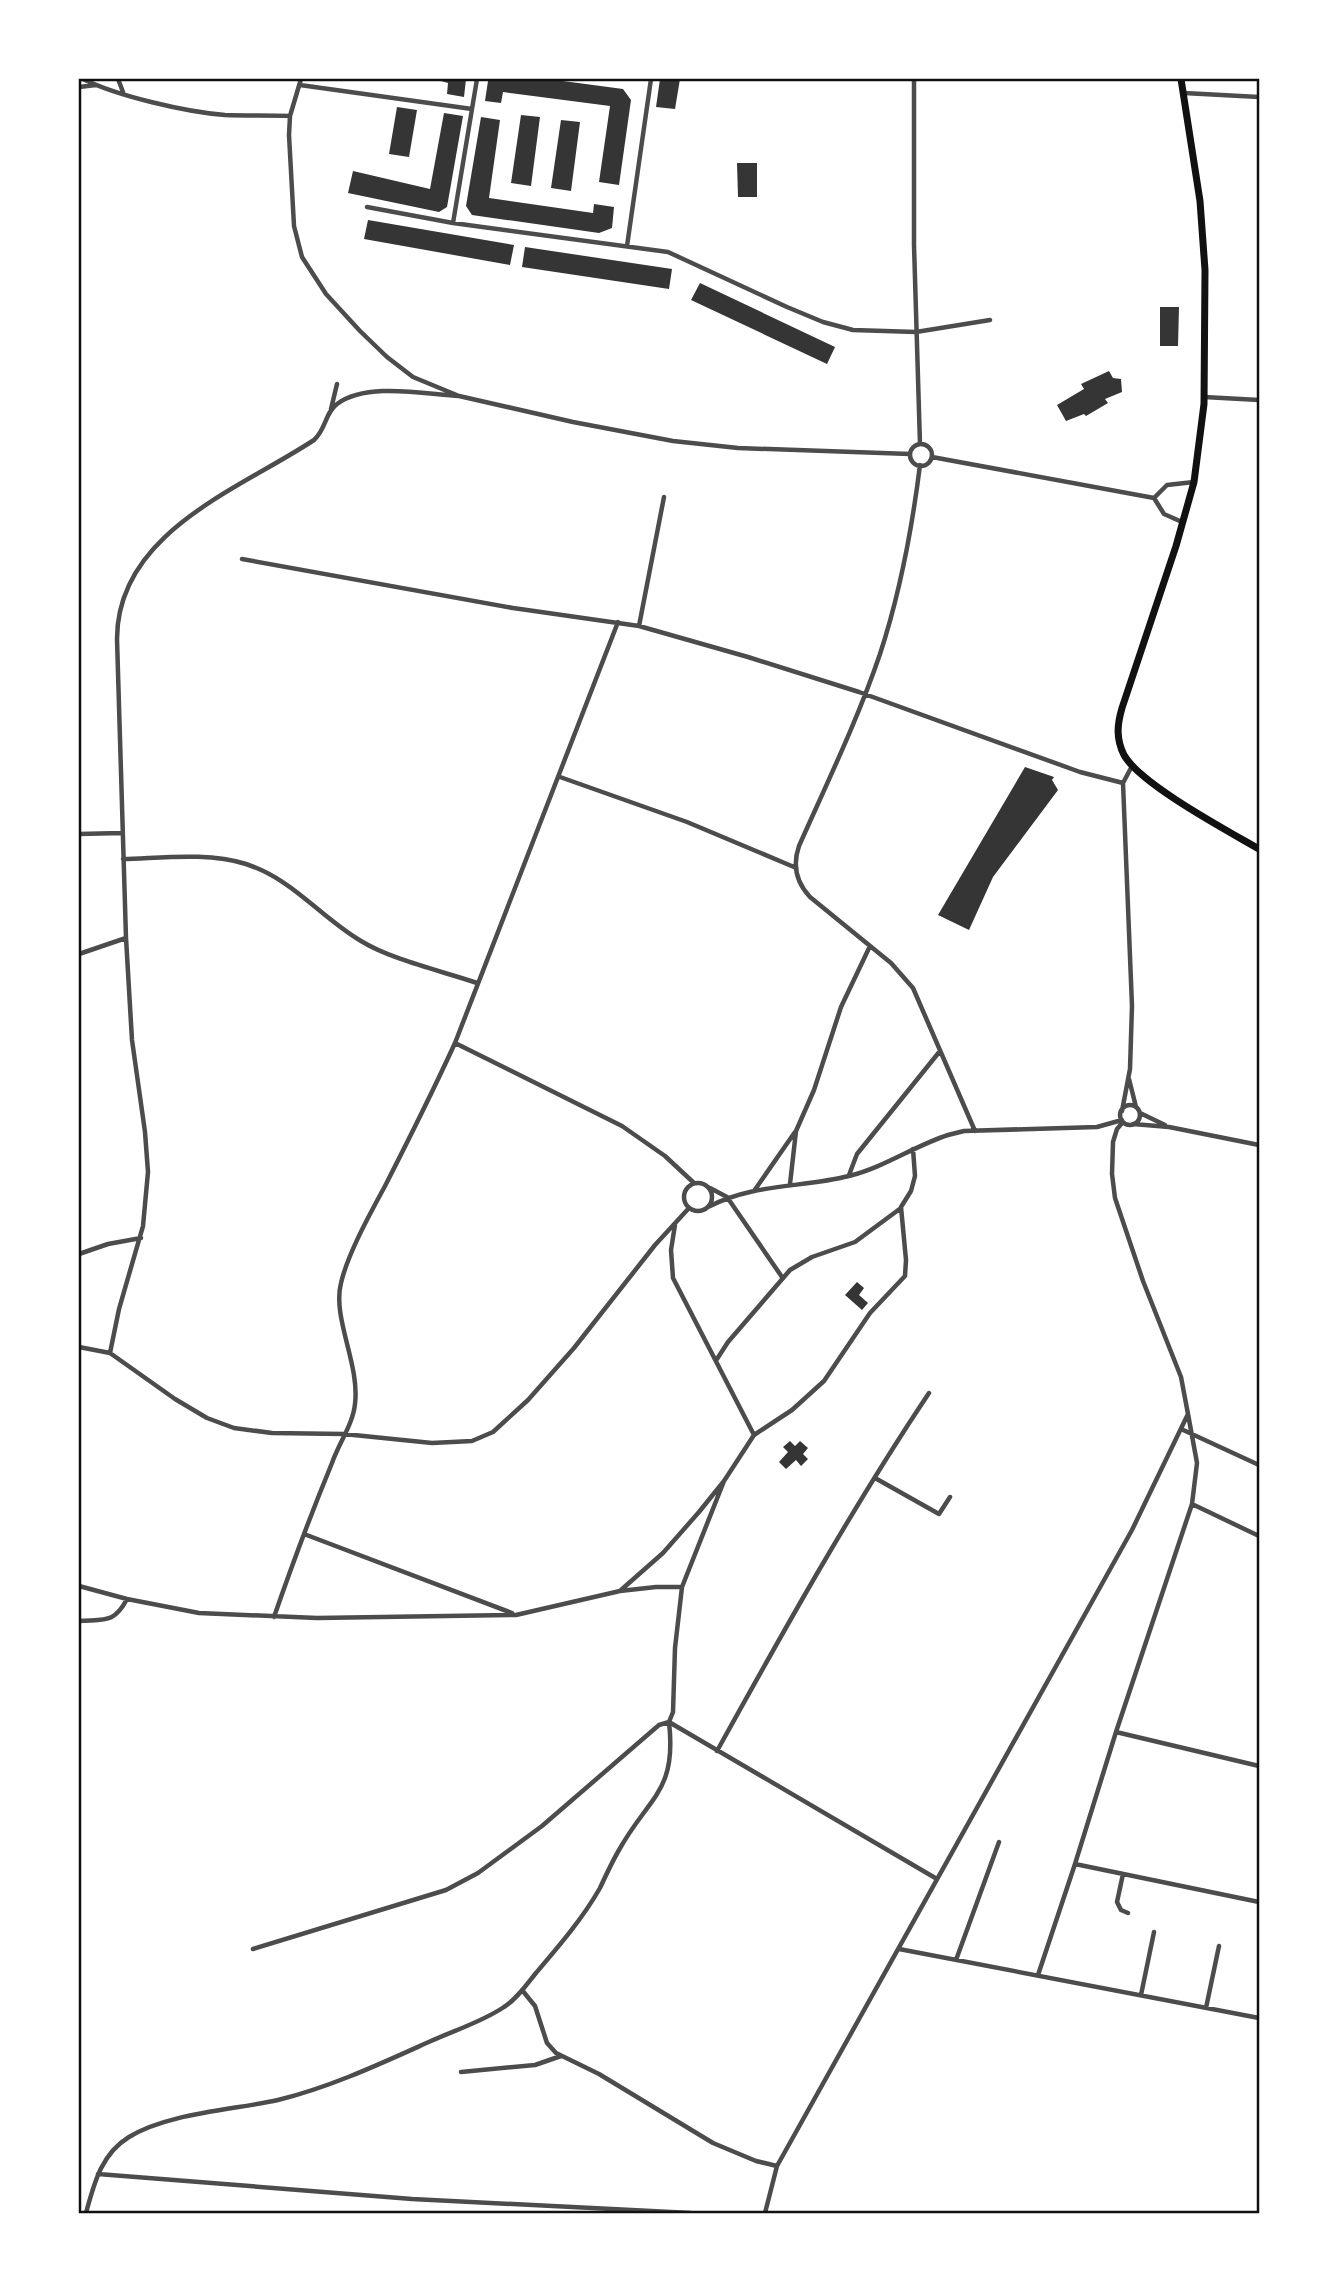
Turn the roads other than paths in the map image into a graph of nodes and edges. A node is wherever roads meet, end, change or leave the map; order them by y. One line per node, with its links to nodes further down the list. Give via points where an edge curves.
1 (83, 79): 9 (street)
2 (118, 79): 11 (street)
3 (477, 79): 14 (street)
4 (645, 79): 5 (street)
5 (651, 79): 18 (street)
6 (914, 79): 20 (street)
7 (1181, 79): 12 (highway)
8 (300, 82): 14 (street); 15 (street)
9 (97, 85): 10 (street); 11 (street)
10 (79, 88)
11 (123, 92): 15 (street, via 224,115)
12 (1183, 93): 13 (street); 23 (highway, via 1200,201 1205,270)
13 (1259, 97)
14 (472, 109): 17 (street)
15 (290, 116): 22 (street, via 294,226 307,268 387,357 413,377)
16 (367, 207): 17 (street)
17 (453, 223): 18 (street)
18 (627, 246): 20 (street, via 668,252 838,327)
19 (990, 320): 20 (street)
20 (916, 332): 26 (street)
21 (337, 384): 25 (street)
22 (459, 396): 25 (street, via 369,392 348,398); 27 (street, via 685,443)
23 (1204, 397): 24 (street); 30 (highway)
24 (1259, 400)
25 (331, 410): 41 (street, via 325,428 314,440 197,510 161,543 128,585 117,628)
26 (920, 444): 27 (street); 28 (street, via 929,447)
27 (910, 454): 29 (street)
28 (932, 457): 29 (street); 32 (street)
29 (920, 465): 37 (street, via 900,578)
30 (1194, 482): 32 (street, via 1167,485); 33 (highway)
31 (664, 497): 36 (street)
32 (1154, 498): 33 (street, via 1164,514)
33 (1182, 522): 38 (highway, via 1119,719 1119,743)
34 (242, 559): 35 (street, via 513,608)
35 (618, 622): 36 (street); 39 (street)
36 (639, 626): 37 (street)
37 (865, 694): 40 (street, via 1080,772); 45 (street)
38 (1132, 766): 40 (street); 43 (highway)
39 (559, 777): 45 (street, via 687,822); 49 (street)
40 (1123, 783): 52 (street, via 1132,977)
41 (121, 833): 42 (street); 44 (street)
42 (79, 834)
43 (1259, 849)
44 (122, 859): 46 (street); 49 (street, via 243,863 279,878 347,933 377,950)
45 (794, 867): 47 (street, via 806,892)
46 (126, 938): 48 (street); 72 (street, via 135,1068 148,1153)
47 (870, 946): 51 (street, via 913,988); 58 (street, via 851,984)
48 (79, 954)
49 (477, 983): 50 (street)
50 (455, 1043): 63 (street, via 622,1126 666,1156); 81 (street, via 342,1279 339,1299 356,1389 352,1420)
51 (940, 1051): 59 (street); 62 (street, via 857,1154)
52 (1129, 1078): 53 (street); 54 (street)
53 (1138, 1110): 54 (street, via 1128,1106); 56 (street, via 1138,1121); 57 (street)
54 (1122, 1111): 55 (street)
55 (1123, 1121): 56 (street); 59 (street, via 1097,1128); 79 (street, via 1113,1142 1115,1198 1173,1354)
56 (1133, 1124): 57 (street)
57 (1169, 1127): 60 (street)
58 (796, 1131): 64 (street); 66 (street)
59 (975, 1131): 61 (street, via 948,1135)
60 (1259, 1145)
61 (913, 1149): 62 (street); 70 (street, via 915,1177)
62 (849, 1176): 64 (street)
63 (694, 1183): 65 (street); 69 (street, via 684,1196)
64 (790, 1184): 66 (street)
65 (710, 1188): 67 (street); 68 (street)
66 (754, 1191): 67 (street)
67 (727, 1197): 68 (street); 74 (street)
68 (708, 1207): 69 (street)
69 (689, 1208): 71 (street)
70 (901, 1208): 74 (street, via 855,1242 812,1257); 83 (street, via 905,1276 870,1313 810,1395)
71 (675, 1223): 77 (street, via 673,1278); 81 (street, via 547,1381 493,1432 459,1443)
72 (141, 1238): 73 (street); 76 (street, via 118,1309)
73 (79, 1254)
74 (782, 1277): 77 (street)
75 (79, 1347): 76 (street)
76 (110, 1353): 81 (street, via 175,1399 234,1429)
77 (717, 1359): 83 (street)
78 (929, 1393): 85 (street)
79 (1188, 1414): 80 (street); 82 (street)
80 (1181, 1429): 82 (street); 105 (street, via 1132,1530)
81 (344, 1434): 89 (street)
82 (1192, 1434): 84 (street); 88 (street, via 1197,1463)
83 (754, 1435): 86 (street)
84 (1259, 1465)
85 (875, 1478): 87 (street, via 939,1514); 100 (street)
86 (724, 1481): 92 (street); 93 (street, via 671,1545)
87 (950, 1497)
88 (1192, 1504): 90 (street); 99 (street)
89 (304, 1534): 95 (street); 96 (street)
90 (1259, 1536)
91 (79, 1586): 94 (street)
92 (682, 1587): 93 (street); 98 (street)
93 (621, 1591): 95 (street)
94 (127, 1599): 96 (street, via 199,1613); 97 (street, via 112,1618)
95 (516, 1615): 96 (street)
96 (274, 1617)
97 (79, 1621)
98 (669, 1721): 100 (street); 110 (street, via 542,1826 463,1883); 114 (street, via 671,1756 662,1788 626,1837 590,1904)
99 (1115, 1732): 101 (street); 103 (street)
100 (716, 1751): 105 (street)
101 (1259, 1766)
102 (999, 1842): 112 (street)
103 (1075, 1864): 104 (street); 113 (street)
104 (1123, 1874): 106 (street); 107 (street, via 1117,1902)
105 (937, 1879): 111 (street)
106 (1259, 1902)
107 (1128, 1913)
108 (1154, 1932): 115 (street)
109 (1219, 1946): 116 (street)
110 (253, 1949)
111 (899, 1949): 112 (street); 120 (street)
112 (956, 1960): 113 (street)
113 (1038, 1975): 115 (street)
114 (522, 1990): 118 (street, via 538,2012 547,2043); 121 (street, via 496,2012 363,2071 278,2100 144,2129 118,2146)
115 (1141, 1995): 116 (street)
116 (1206, 2008): 117 (street)
117 (1259, 2018)
118 (561, 2056): 119 (street, via 536,2065); 120 (street, via 713,2143)
119 (461, 2072)
120 (777, 2166): 124 (street)
121 (97, 2174): 122 (street); 123 (street, via 412,2199)
122 (86, 2213)
123 (691, 2213)
124 (765, 2213)

